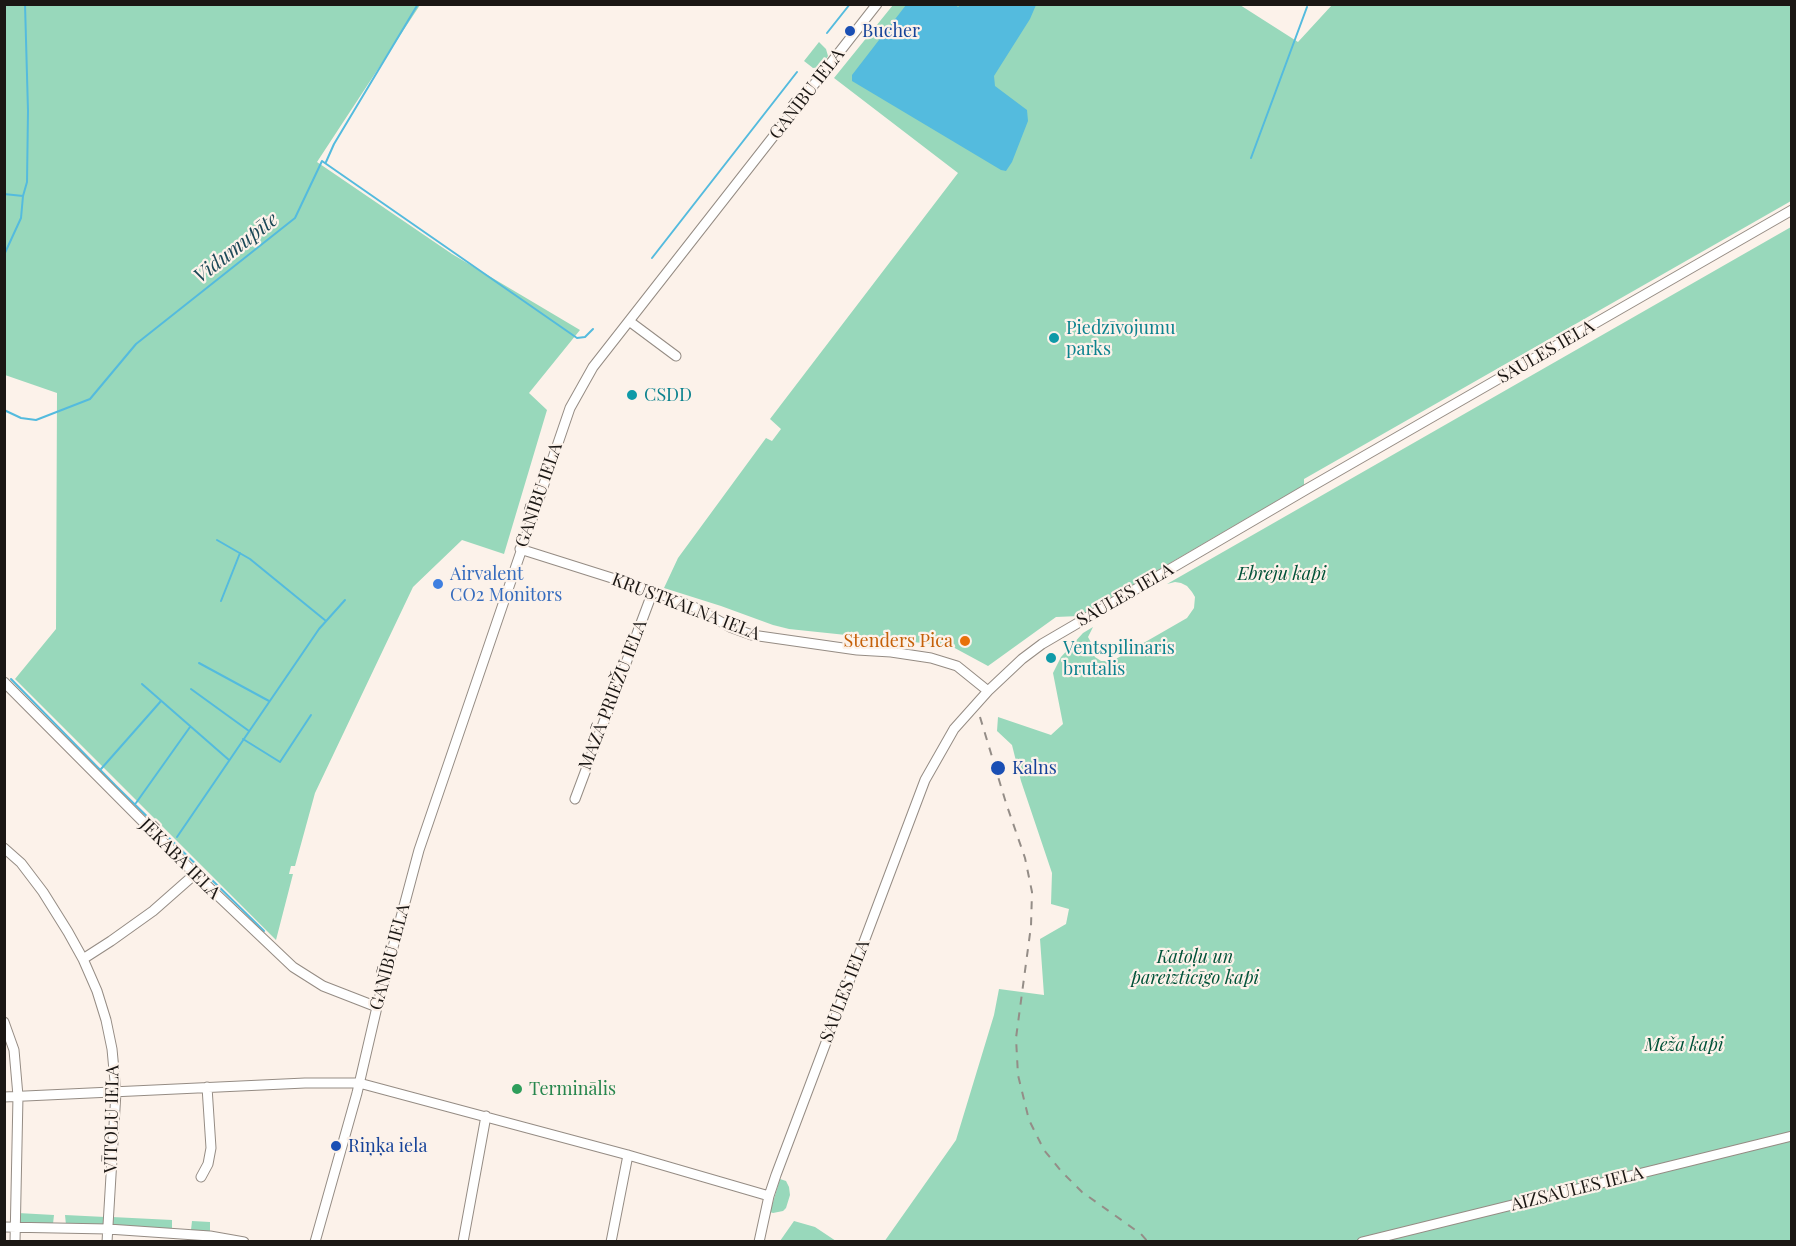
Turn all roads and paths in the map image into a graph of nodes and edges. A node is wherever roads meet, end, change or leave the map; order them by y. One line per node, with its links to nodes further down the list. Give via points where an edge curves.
1 (877, 4): 3 (street, GANĪBU IELA)
2 (1791, 210): 8 (street, SAULES IELA, via 1049,639)
3 (629, 321): 4 (street); 5 (street, GANĪBU IELA, via 593,366 570,408)
4 (676, 356)
5 (520, 549): 6 (street, KRUSTKALNA IELA); 13 (street, GANĪBU IELA, via 419,850)
6 (653, 591): 8 (street, KRUSTKALNA IELA, via 752,635 931,658 957,666); 9 (street, MAZĀ PRIEŽU IELA)
7 (4, 682): 11 (street, JĒKABA IELA)
8 (988, 691): 24 (street, SAULES IELA, via 954,729 925,780)
9 (575, 799)
10 (4, 848): 12 (street, VĪTOLU IELA, via 43,892)
11 (195, 874): 12 (street, via 153,911); 13 (street, JĒKABA IELA, via 293,967 323,986)
12 (83, 958): 17 (street, VĪTOLU IELA, via 106,1020)
13 (377, 1007): 15 (street, GANĪBU IELA)
14 (4, 1022): 18 (street, via 14,1050)
15 (359, 1083): 16 (street); 20 (street); 32 (street, GANĪBU IELA)
16 (207, 1087): 17 (street); 23 (street, via 211,1148)
17 (116, 1092): 18 (street); 27 (street, VĪTOLU IELA)
18 (18, 1096): 19 (street); 26 (street)
19 (4, 1097)
20 (486, 1116): 22 (street); 33 (street)
21 (1791, 1136): 36 (street, AIZSAULES IELA)
22 (628, 1155): 24 (street); 34 (street)
23 (201, 1177)
24 (769, 1196): 35 (street, SAULES IELA)
25 (4, 1227): 26 (street)
26 (16, 1227): 27 (street); 29 (street)
27 (108, 1229): 28 (street); 30 (street, VĪTOLU IELA)
28 (210, 1239): 31 (street)
29 (15, 1242)
30 (107, 1242)
31 (244, 1242)
32 (315, 1242)
33 (463, 1242)
34 (611, 1242)
35 (759, 1242)
36 (1362, 1242)

